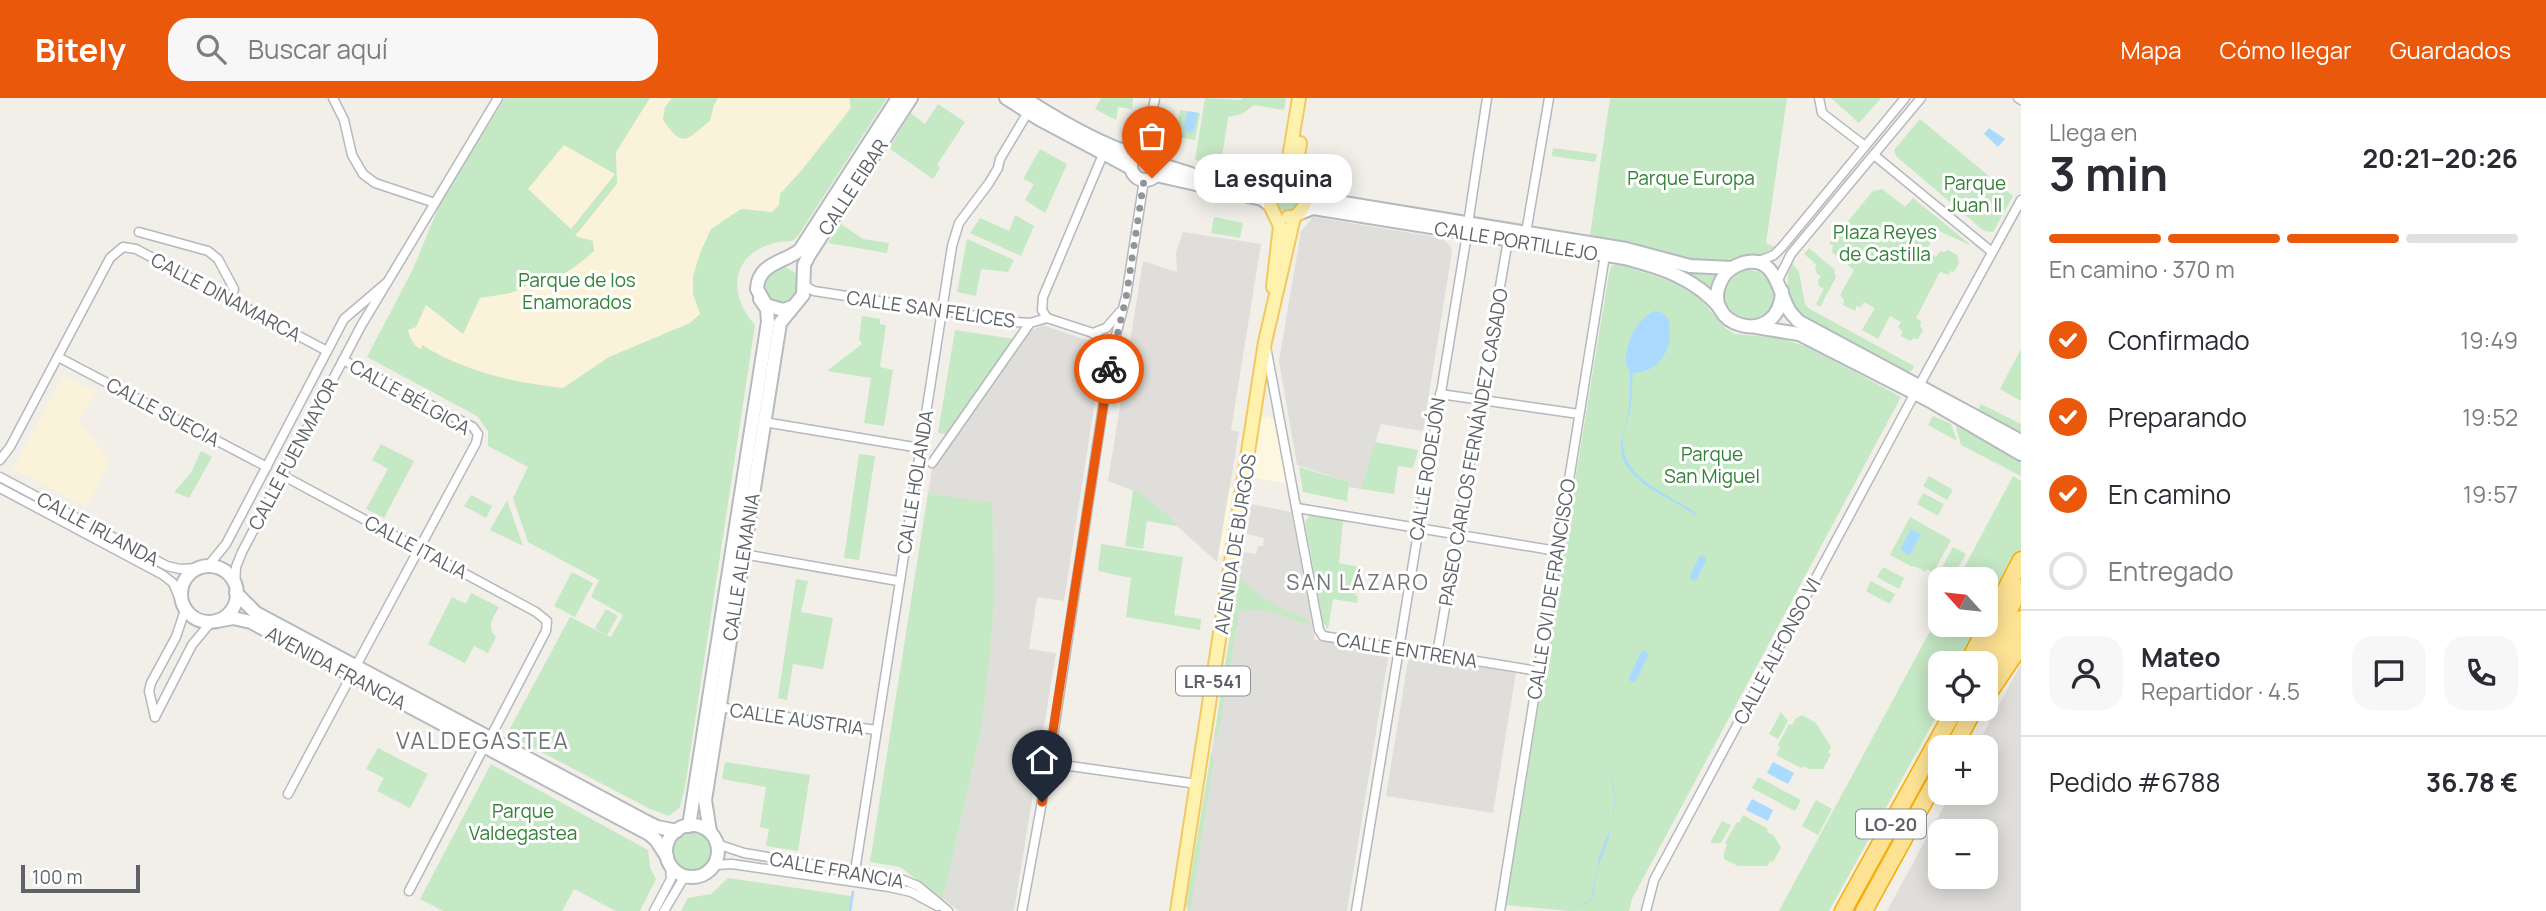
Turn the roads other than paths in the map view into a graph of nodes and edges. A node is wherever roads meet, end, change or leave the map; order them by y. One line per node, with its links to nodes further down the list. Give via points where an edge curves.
1 (333, 98): 25 (street, via 363,174 375,183)
2 (498, 98): 25 (street, CALLE FUENMAYOR)
3 (898, 98): 34 (main road, CALLE EIBAR, via 800,250)
4 (911, 98): 39 (main road, CALLE EIBAR, via 809,255 804,265)
5 (1006, 98): 15 (main road)
6 (1024, 98): 18 (main road, via 1109,145)
7 (1155, 98): 18 (street)
8 (1299, 98): 22 (main road, LR-541, via 1288,164)
9 (1307, 98): 23 (main road, LR-541, via 1296,169)
10 (1487, 98): 28 (street, CALLE RODEJÓN)
11 (1549, 98): 30 (street)
12 (1819, 98): 16 (street, via 1822,113)
13 (1905, 98): 16 (street)
14 (1921, 98): 19 (street)
15 (1028, 112): 17 (main road); 46 (street, CALLE HOLANDA, via 956,230)
16 (1865, 146): 35 (street, via 1779,250)
17 (1104, 152): 20 (main road); 48 (street, CALLE SAN FELICES, via 1042,303)
18 (1140, 153): 20 (main road, via 1131,160); 21 (main road, via 1154,154)
19 (1874, 155): 32 (street); 38 (street, via 1791,254)
20 (1130, 168): 21 (main road, via 1135,176)
21 (1153, 173): 22 (main road, via 1180,171 1262,191); 26 (main road, via 1262,199); 40 (street)
22 (1274, 184): 23 (main road, via 1289,178); 26 (main road, LR-541, via 1269,192)
23 (1303, 186): 27 (main road, LR-541, via 1307,201); 28 (main road, CALLE PORTILLEJO, via 1319,199)
24 (2021, 200): 32 (street, CALLE ALFONSO VI)
25 (435, 203): 37 (street, CALLE FUENMAYOR)
26 (1271, 207): 27 (main road, via 1283,216); 43 (main road, AVENIDA DE BURGOS / LR-541, via 1280,233)
27 (1297, 215): 28 (main road, CALLE PORTILLEJO, via 1313,208); 43 (main road, AVENIDA DE BURGOS / LR-541)
28 (1467, 229): 30 (main road, CALLE PORTILLEJO); 31 (main road, CALLE PORTILLEJO); 59 (street, CALLE RODEJÓN)
29 (139, 232): 42 (street, via 208,251 234,289)
30 (1526, 233): 36 (main road, CALLE PORTILLEJO, via 1626,249 1690,267)
31 (1508, 240): 33 (main road, CALLE PORTILLEJO); 60 (street, PASEO CARLOS FERNÁNDEZ CASADO)
32 (1992, 252): 58 (street, CALLE ALFONSO VI)
33 (1604, 260): 45 (main road, CALLE PORTILLEJO, via 1658,267 1692,281); 61 (street, CALLE OVI DE FRANCISCO)
34 (777, 262): 39 (main road, via 795,267); 41 (main road, via 761,272)
35 (1754, 263): 36 (main road); 38 (main road, via 1769,270)
36 (1732, 268): 45 (main road, via 1718,287)
37 (392, 277): 47 (street, CALLE FUENMAYOR); 50 (street, CALLE FUENMAYOR)
38 (1780, 286): 51 (main road, via 1776,314); 58 (main road, via 1798,321)
39 (806, 288): 44 (main road); 46 (street, CALLE SAN FELICES)
40 (1126, 298): 52 (street, via 1113,321); 55 (street)
41 (760, 299): 44 (main road, via 771,308); 103 (main road, CALLE ALEMANIA, via 768,322)
42 (231, 300): 54 (street, CALLE DINAMARCA); 56 (street, CALLE DINAMARCA, via 136,249 124,247 110,258)
43 (1273, 301): 53 (main road, AVENIDA DE BURGOS / LR-541)
44 (793, 307): 62 (main road, CALLE ALEMANIA, via 780,323)
45 (1720, 308): 51 (main road, via 1735,324)
46 (940, 312): 49 (street, CALLE SAN FELICES); 64 (street, CALLE HOLANDA)
47 (347, 315): 50 (street, via 360,320); 54 (street, CALLE FUENMAYOR)
48 (1047, 318): 49 (street, CALLE SAN FELICES); 52 (street)
49 (1030, 323): 67 (street)
50 (362, 326): 57 (street, CALLE FUENMAYOR)
51 (1752, 326): 58 (main road, via 1799,334)
52 (1093, 334): 55 (street)
53 (1265, 342): 72 (street, CALLE ENTRENA); 100 (main road, AVENIDA DE BURGOS / LR-541)
54 (327, 351): 68 (street, CALLE FUENMAYOR)
55 (1111, 354): 99 (street)
56 (58, 357): 66 (street); 68 (street, CALLE SUECIA)
57 (343, 360): 69 (street, CALLE FUENMAYOR); 75 (street, CALLE BÉLGICA, via 473,427 478,434)
58 (1918, 389): 63 (main road); 65 (main road); 118 (street, CALLE ALFONSO VI, via 1654,880)
59 (1440, 394): 60 (street); 73 (street, CALLE RODEJÓN)
60 (1481, 400): 61 (street); 74 (street, PASEO CARLOS FERNÁNDEZ CASADO)
61 (1579, 414): 76 (street, CALLE OVI DE FRANCISCO)
62 (764, 422): 64 (street); 77 (main road, CALLE ALEMANIA)
63 (2021, 441)
64 (920, 448): 80 (street, CALLE HOLANDA)
65 (2021, 454)
66 (0, 460)
67 (932, 463)
68 (267, 467): 79 (street, CALLE FUENMAYOR, via 226,544)
69 (282, 475): 75 (street, CALLE ITALIA); 82 (street, CALLE FUENMAYOR, via 242,552 236,567)
70 (0, 477): 79 (street, CALLE IRLANDA, via 167,566)
71 (0, 488): 83 (street, CALLE IRLANDA, via 163,575 173,583)
72 (1297, 508): 73 (street); 87 (street, CALLE ENTRENA, via 1323,636)
73 (1417, 529): 74 (street); 87 (street, CALLE RODEJÓN)
74 (1458, 536): 76 (street); 90 (street, PASEO CARLOS FERNÁNDEZ CASADO)
75 (419, 548): 92 (street); 98 (street, CALLE ITALIA, via 547,621 546,631)
76 (1556, 551): 93 (street, CALLE OVI DE FRANCISCO)
77 (743, 554): 80 (street); 95 (main road, CALLE ALEMANIA)
78 (2021, 560): 88 (highway)
79 (203, 567): 82 (main road, via 225,572); 83 (main road, via 183,583)
80 (898, 581): 97 (street, CALLE HOLANDA)
81 (2021, 587): 89 (highway)
82 (236, 589): 85 (main road, via 232,610); 92 (main road, AVENIDA FRANCIA, via 256,613)
83 (184, 607): 85 (main road, via 192,617); 85 (street, via 176,637 151,683 155,717 192,645)
84 (2021, 619): 91 (highway)
85 (214, 622): 92 (main road, AVENIDA FRANCIA, via 233,618 251,622)
86 (2021, 645): 94 (highway)
87 (1398, 648): 90 (street, CALLE ENTRENA); 116 (street, CALLE RODEJÓN)
88 (1974, 651)
89 (1986, 651)
90 (1437, 654): 93 (street, CALLE ENTRENA)
91 (1998, 661)
92 (354, 671): 98 (main road, AVENIDA FRANCIA); 101 (street)
93 (1538, 671): 117 (street, CALLE OVI DE FRANCISCO)
94 (1998, 679)
95 (719, 707): 97 (street, CALLE AUSTRIA); 104 (main road, CALLE ALEMANIA, via 705,800)
96 (1947, 721): 119 (highway, LO-20)
97 (876, 730): 108 (street, CALLE HOLANDA)
98 (487, 743): 103 (main road, AVENIDA FRANCIA, via 657,827); 106 (main road, AVENIDA FRANCIA, via 649,834); 110 (street)
99 (1049, 763): 100 (street); 114 (street)
100 (1197, 784): 115 (main road, AVENIDA DE BURGOS / LR-541)
101 (288, 794)
102 (1928, 795): 120 (highway, LO-20)
103 (683, 828): 104 (main road, via 700,826); 106 (main road, via 668,843)
104 (710, 832): 105 (main road)
105 (718, 844): 107 (main road); 108 (street, CALLE FRANCIA, via 744,853)
106 (669, 861): 109 (main road, via 685,876); 111 (street, via 671,879)
107 (715, 864): 109 (main road); 113 (street, CALLE FRANCIA, via 889,887 911,892)
108 (856, 871): 113 (street, CALLE FRANCIA, via 909,881)
109 (698, 877): 112 (street, via 682,879)
110 (409, 891)
111 (654, 911)
112 (664, 911)
113 (947, 911)
114 (1022, 911)
115 (1177, 911)
116 (1356, 911)
117 (1500, 911)
118 (1646, 911)
119 (1843, 911)
120 (1864, 911)

